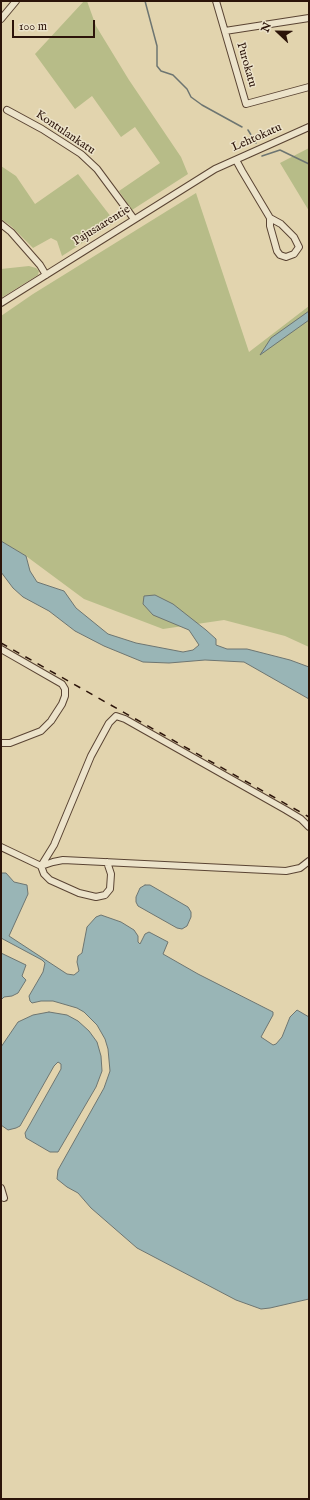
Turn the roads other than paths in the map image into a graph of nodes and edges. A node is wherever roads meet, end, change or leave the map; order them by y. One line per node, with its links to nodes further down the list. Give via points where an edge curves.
1 (16, 1): 4 (street)
2 (216, 1): 5 (street, Purokatu)
3 (309, 18): 5 (street, Purokatu)
4 (1, 19)
5 (225, 31): 6 (street, Purokatu, via 246,104)
6 (309, 87)
7 (7, 110): 12 (street, Kontulankatu, via 81,154 97,169)
8 (309, 127): 9 (street, Lehtokatu)
9 (236, 160): 10 (street, Lehtokatu); 11 (street)
10 (215, 169): 12 (street, Pajusaarentie)
11 (270, 218): 11 (street, via 270,228 277,251 286,257 294,254 299,246 294,237 281,224)
12 (134, 219): 14 (street, Pajusaarentie)
13 (1, 224): 14 (street, via 11,232)
14 (46, 275): 15 (street, Pajusaarentie)
15 (1, 303)
16 (1, 649): 17 (street, via 62,684 65,696 52,721 41,731 10,743)
17 (1, 743)
18 (309, 827): 22 (street, via 286,810 116,716 109,723 91,756 54,845)
19 (1, 847): 22 (street)
20 (309, 861): 21 (street, via 300,868 286,871)
21 (107, 862): 22 (street, via 63,860); 22 (street, via 111,874 110,889 105,895 96,897 79,893 50,880)
22 (41, 866)
23 (1, 1188): 24 (street)
24 (4, 1198)

